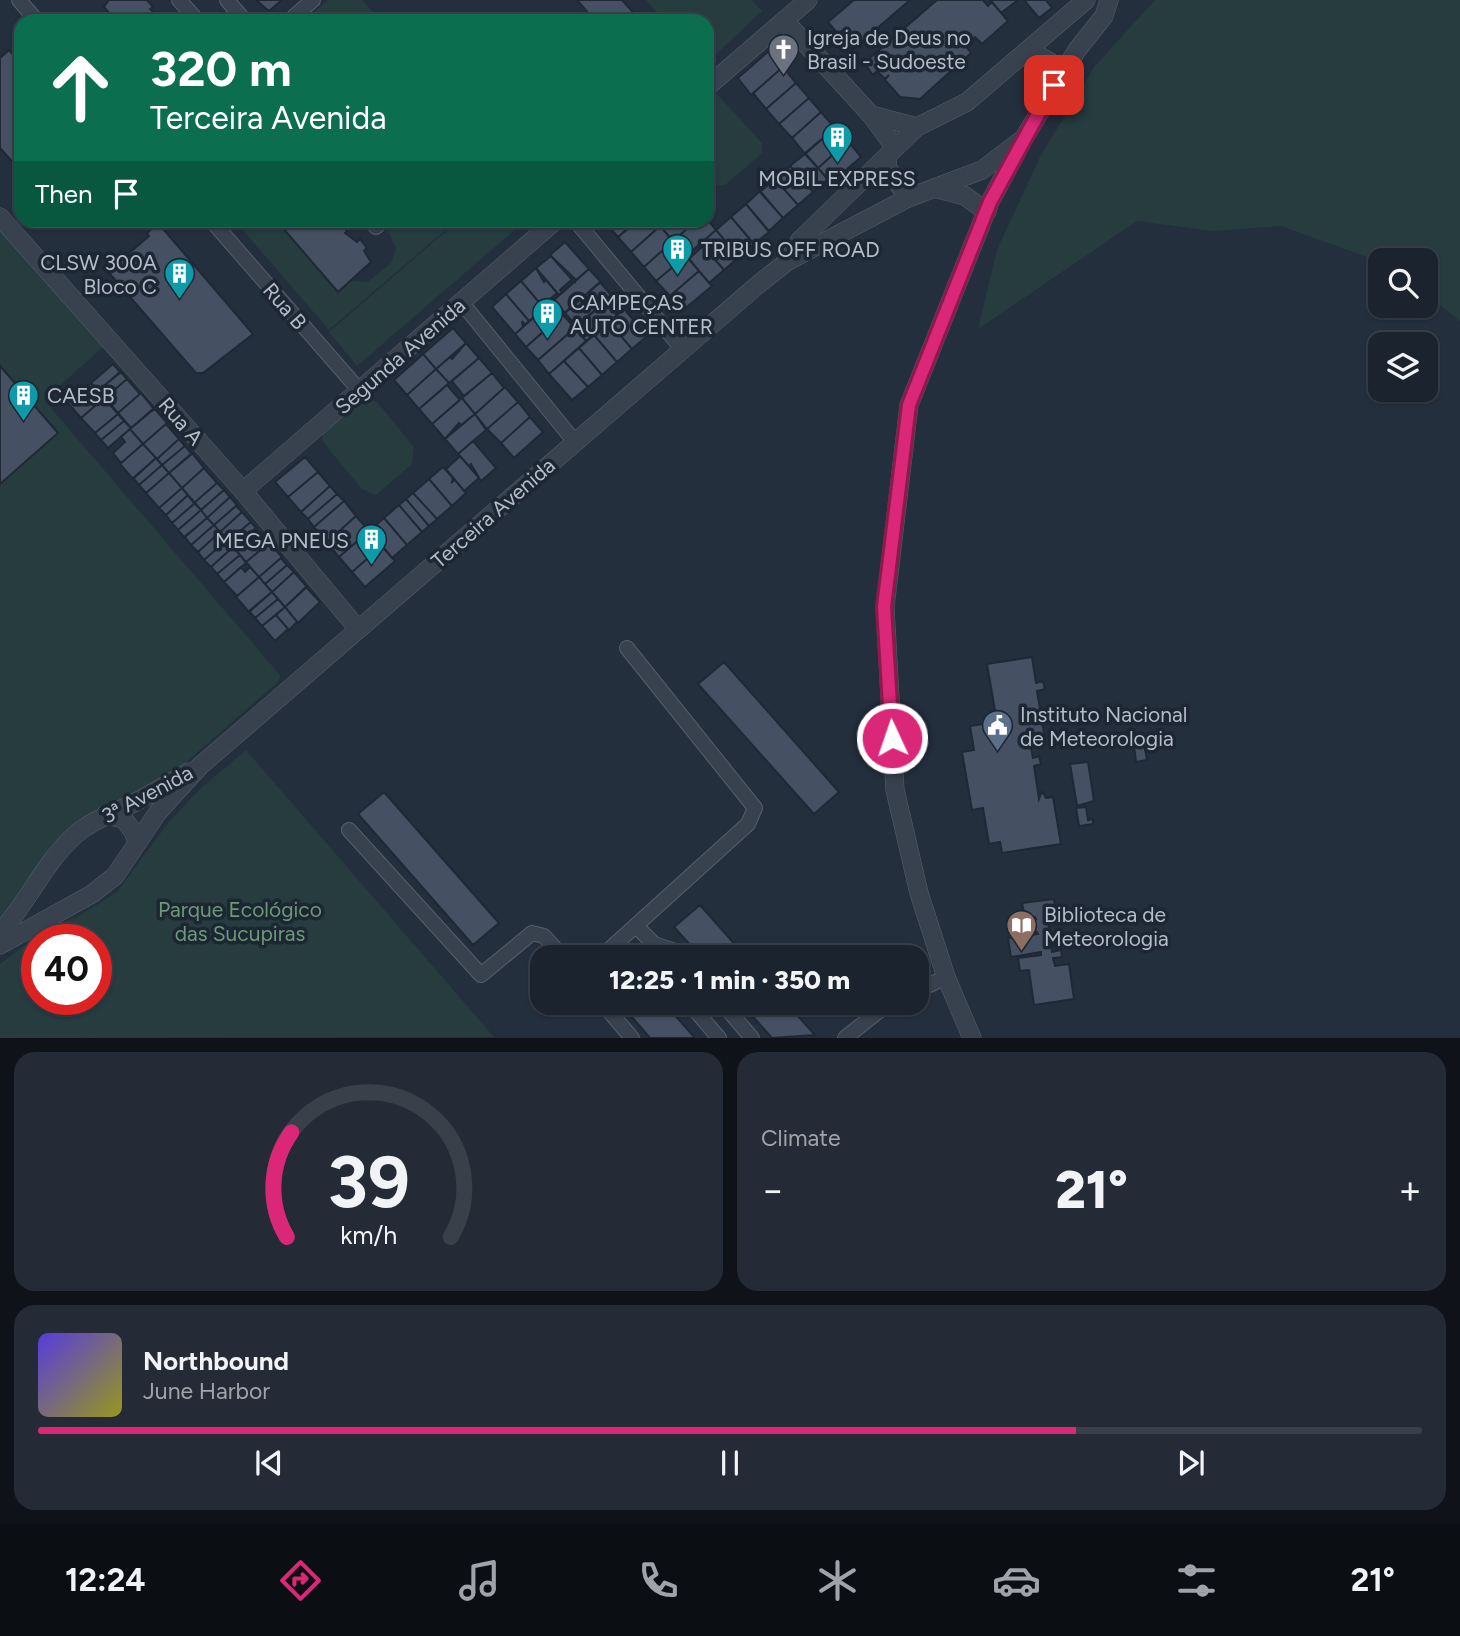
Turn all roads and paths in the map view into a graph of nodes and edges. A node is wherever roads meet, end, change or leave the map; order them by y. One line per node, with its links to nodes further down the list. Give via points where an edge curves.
1 (19, 0): 8 (street)
2 (179, 0): 9 (street)
3 (227, 0): 10 (street)
4 (313, 0): 11 (street)
5 (808, 0): 12 (street)
6 (1086, 0): 13 (street, Terceira Avenida)
7 (1109, 0): 15 (street, Terceira Avenida, via 1104,16)
8 (31, 14)
9 (192, 14)
10 (239, 14)
11 (297, 14)
12 (784, 20): 14 (street); 16 (street)
13 (1029, 50): 15 (street, via 1050,62); 17 (street, Terceira Avenida, via 967,102)
14 (714, 81)
15 (1054, 85): 18 (street, Terceira Avenida)
16 (871, 115): 17 (street); 19 (street)
17 (917, 127): 19 (street, Terceira Avenida)
18 (1024, 138): 20 (street, Terceira Avenida); 23 (street)
19 (891, 153): 22 (street, via 888,169); 28 (street, Terceira Avenida, via 800,240)
20 (982, 170): 21 (street, Terceira Avenida); 23 (street)
21 (930, 188): 22 (street, Terceira Avenida); 23 (street)
22 (908, 198): 28 (street, Terceira Avenida)
23 (989, 207): 48 (street, via 909,405 884,607 895,790 919,894)
24 (0, 217): 33 (street, Rua A)
25 (218, 228): 31 (street, Rua B)
26 (547, 228): 29 (street, Segunda Avenida)
27 (583, 228): 30 (street)
28 (788, 261): 30 (street, Terceira Avenida)
29 (462, 303): 31 (street, Segunda Avenida); 32 (street)
30 (683, 350): 32 (street, Terceira Avenida)
31 (359, 391): 33 (street, Segunda Avenida)
32 (575, 442): 34 (street, Terceira Avenida)
33 (243, 491): 34 (street, Rua A)
34 (358, 629): 36 (street, Terceira Avenida)
35 (627, 648): 42 (street, via 755,808 748,824)
36 (200, 766): 37 (street, 3ª Avenida); 39 (street, 3ª Avenida)
37 (105, 815): 39 (street, via 124,819); 40 (street, 3ª Avenida, via 77,833)
38 (349, 830): 45 (street, via 481,975 532,933 544,936)
39 (136, 843): 41 (street, 3ª Avenida, via 115,876)
40 (37, 879): 41 (street, via 38,892 47,905); 43 (street, 3ª Avenida)
41 (59, 910): 44 (street, 3ª Avenida)
42 (636, 926): 46 (street); 47 (street)
43 (0, 933)
44 (0, 945)
45 (552, 945)
46 (615, 945)
47 (651, 945)
48 (946, 977): 49 (street); 58 (street)
49 (929, 985)
50 (612, 1015): 54 (street)
51 (699, 1015): 55 (street)
52 (732, 1015): 56 (street)
53 (874, 1015): 57 (street)
54 (632, 1038)
55 (719, 1038)
56 (752, 1038)
57 (845, 1038)
58 (972, 1038)

